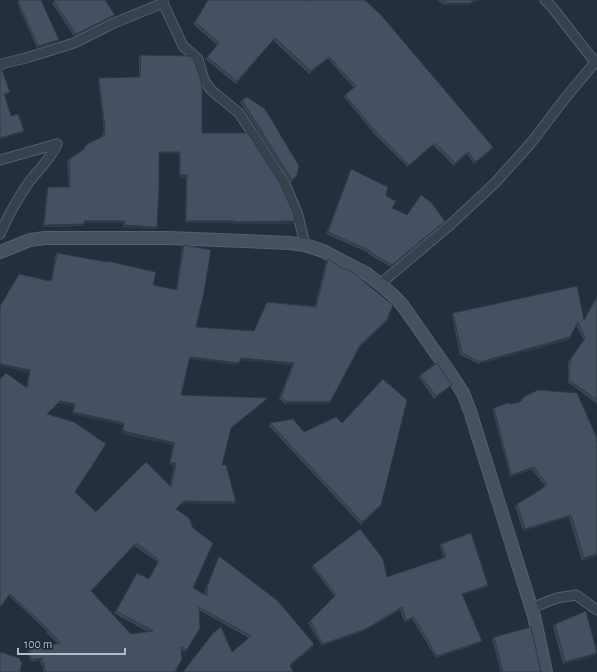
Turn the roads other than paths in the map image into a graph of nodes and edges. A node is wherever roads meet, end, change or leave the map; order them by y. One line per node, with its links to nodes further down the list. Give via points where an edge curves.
1 (545, 0): 3 (street)
2 (163, 2): 4 (street, via 74,43); 7 (street, via 183,46 198,59 204,80 211,90 239,113 285,184 298,215)
3 (596, 61): 9 (street, via 531,143 495,183)
4 (0, 65)
5 (0, 160): 6 (street, via 57,144 48,160 30,180)
6 (0, 234)
7 (305, 245): 8 (street, via 169,238 45,238 30,240); 9 (street, via 323,251 367,274)
8 (0, 252)
9 (380, 284): 10 (street, via 403,306 462,393 470,410)
10 (531, 608): 11 (street, via 557,598 576,595); 12 (street)
11 (597, 610)
12 (546, 672)

